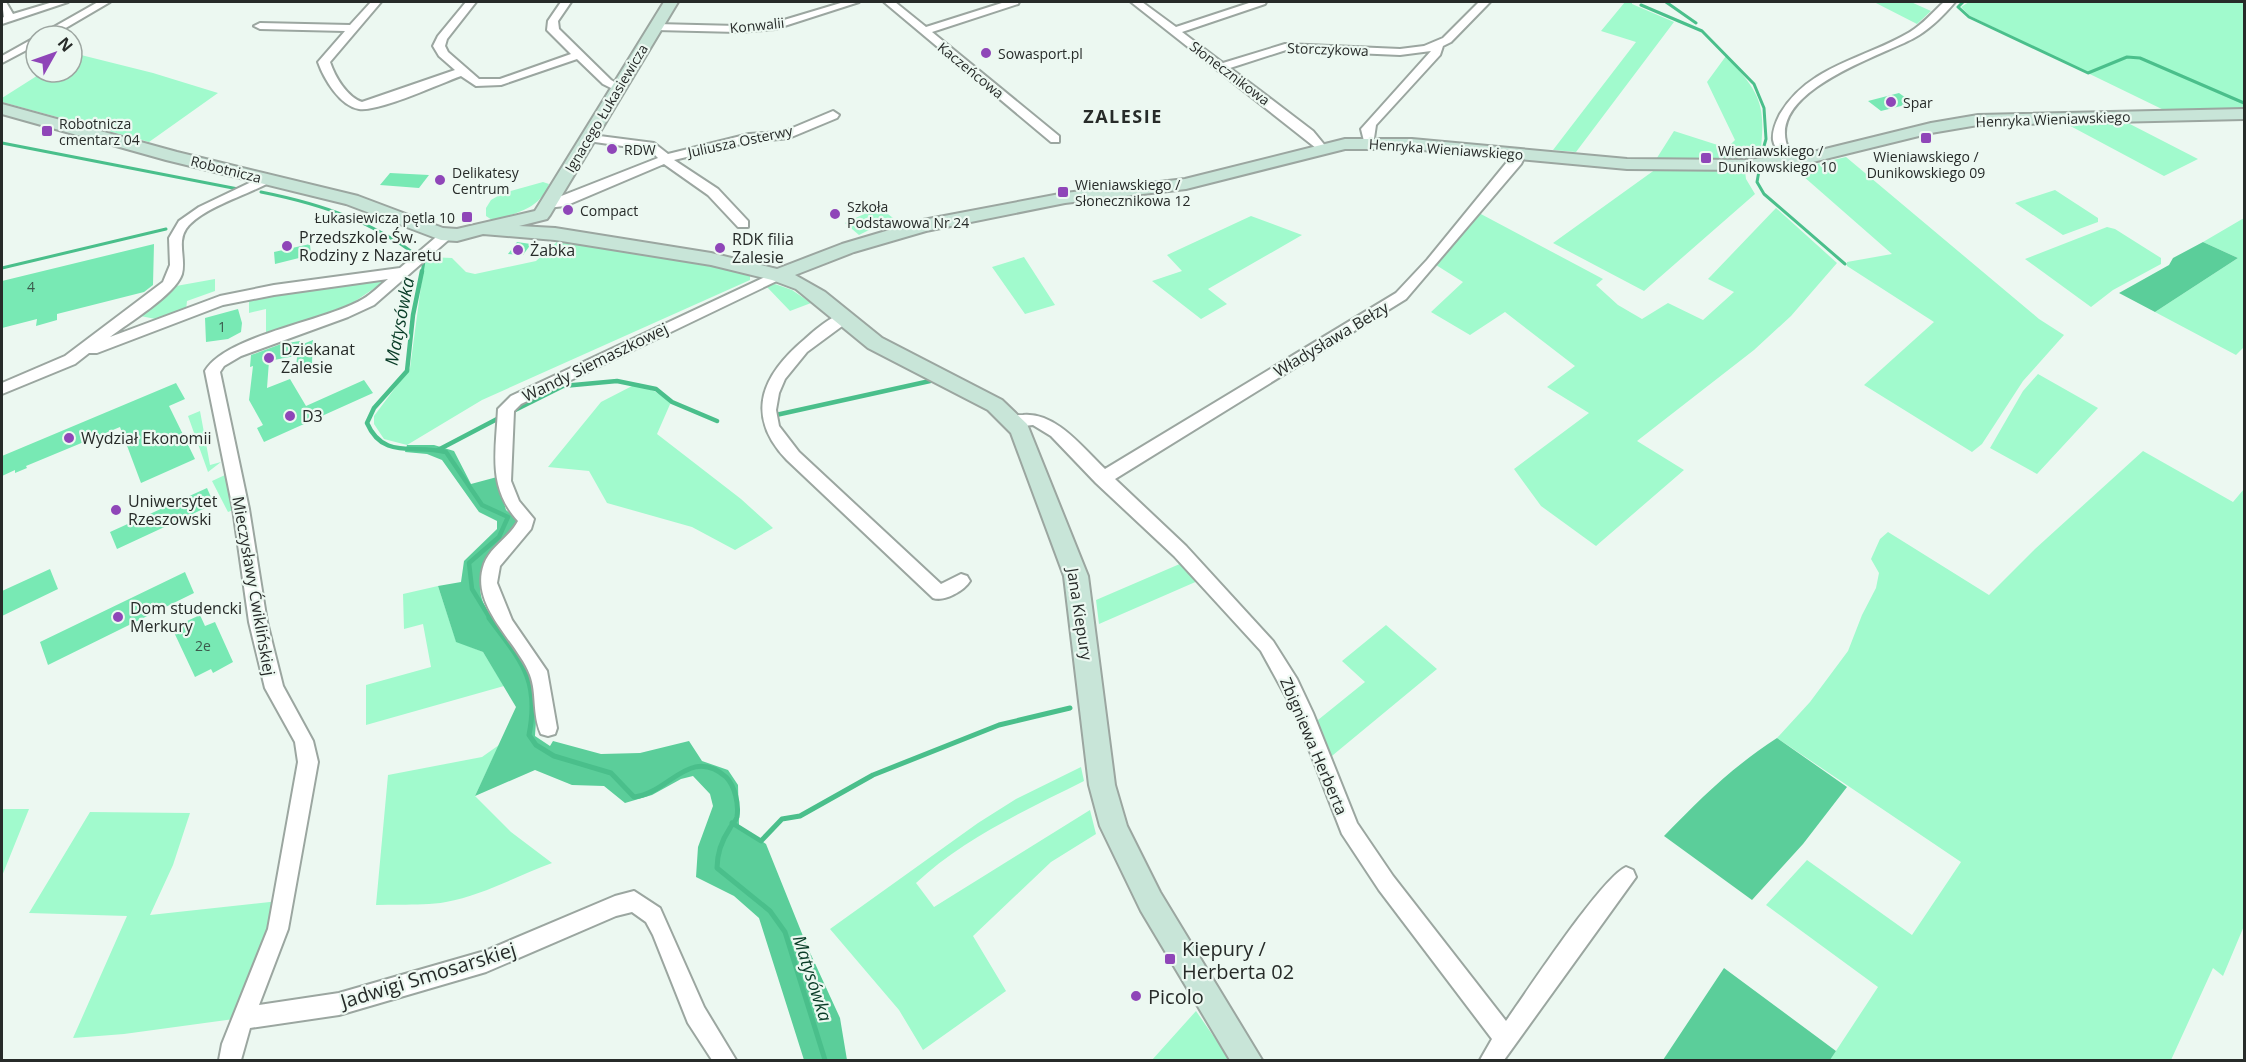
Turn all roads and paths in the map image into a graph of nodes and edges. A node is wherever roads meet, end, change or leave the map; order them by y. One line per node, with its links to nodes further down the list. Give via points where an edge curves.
1 (63, 2): 15 (street)
2 (105, 2): 16 (street)
3 (375, 2): 19 (street)
4 (471, 2): 27 (street, via 439,42 440,51)
5 (566, 2): 24 (street, via 553,21 553,30)
6 (671, 2): 18 (street, Ignacego Łukasiewicza)
7 (854, 2): 18 (street, Konwalii, via 775,26)
8 (889, 2): 20 (street, Kaczeńcowa)
9 (1014, 2): 20 (street)
10 (1136, 2): 21 (street, Słonecznikowa)
11 (1261, 2): 21 (street)
12 (1485, 2): 22 (street)
13 (1950, 2): 38 (street, via 1915,33 1858,58 1799,97 1785,116 1778,138)
14 (2, 4): 15 (street)
15 (6, 19)
16 (66, 24)
17 (260, 26): 19 (street)
18 (656, 27): 28 (street, Ignacego Łukasiewicza)
19 (351, 28): 27 (street, via 324,62 328,74 355,105 377,102)
20 (923, 31): 33 (street, Kaczeńcowa)
21 (1175, 31): 26 (street, Słonecznikowa)
22 (1437, 46): 26 (street, Storczykowa, via 1400,52 1285,47); 34 (street, via 1436,53 1371,123 1367,129)
23 (24, 47): 25 (street)
24 (579, 55): 27 (street, via 493,84 476,83); 28 (street, via 607,82)
25 (2, 60)
26 (1222, 67): 35 (street, Słonecznikowa)
27 (461, 72)
28 (619, 88): 32 (street, Ignacego Łukasiewicza)
29 (2, 109): 39 (street, Robotnicza)
30 (2244, 114): 38 (street, Henryka Wieniawskiego, via 1978,120)
31 (833, 116): 37 (street, Juliusza Osterwy, via 785,135 738,140)
32 (588, 137): 37 (street, via 647,145); 40 (street, Ignacego Łukasiewicza)
33 (1055, 139)
34 (1369, 142): 35 (street, Henryka Wieniawskiego); 36 (street, Henryka Wieniawskiego)
35 (1321, 148): 46 (street, Henryka Wieniawskiego, via 1186,184 1065,198 923,226)
36 (1520, 154): 38 (street, Henryka Wieniawskiego, via 1670,166); 51 (street, Władysława Bełzy, via 1401,296)
37 (665, 158): 40 (street, Juliusza Osterwy); 41 (street, via 714,192)
38 (1793, 160)
39 (266, 179): 44 (street, Robotnicza, via 363,203); 48 (street, via 186,222 177,232 178,270 173,280)
40 (544, 210): 42 (street); 43 (street, via 542,225)
41 (742, 224)
42 (484, 228): 43 (street); 44 (street)
43 (555, 234): 46 (street)
44 (447, 235): 45 (street, Mieczysławy Ćwiklińskiej)
45 (408, 267): 48 (street, via 216,302); 55 (street, Mieczysławy Ćwiklińskiej, via 380,295 357,308 236,352 212,370 271,679 304,741 308,762 278,929)
46 (778, 274): 47 (street, Jana Kiepury, via 803,285); 53 (street, Wandy Siemaszkowej, via 516,400 506,409 503,482 512,504 526,519 492,564 488,583 505,624 538,671)
47 (844, 318): 50 (street, Jana Kiepury, via 875,343 985,399); 52 (street, via 821,332 793,358 770,399 770,424 793,456 939,592)
48 (85, 350): 49 (street)
49 (2, 388)
50 (1014, 421): 51 (street, Zbigniewa Herberta, via 1035,419 1047,425); 59 (street, Jana Kiepury, via 1076,576 1102,785 1110,819 1127,861)
51 (1102, 479): 56 (street, Zbigniewa Herberta, via 1180,551 1268,646 1304,713 1349,828 1386,883)
52 (961, 581)
53 (548, 728)
54 (1626, 877): 56 (street)
55 (243, 1018): 57 (street, Mieczysławy Ćwiklińskiej); 58 (street, Jadwigi Smosarskiej, via 370,996 486,961 615,906 634,902 652,915 661,928 675,971 696,1015)
56 (1505, 1038): 60 (street)
57 (230, 1060)
58 (725, 1060)
59 (1247, 1060)
60 (1491, 1060)

